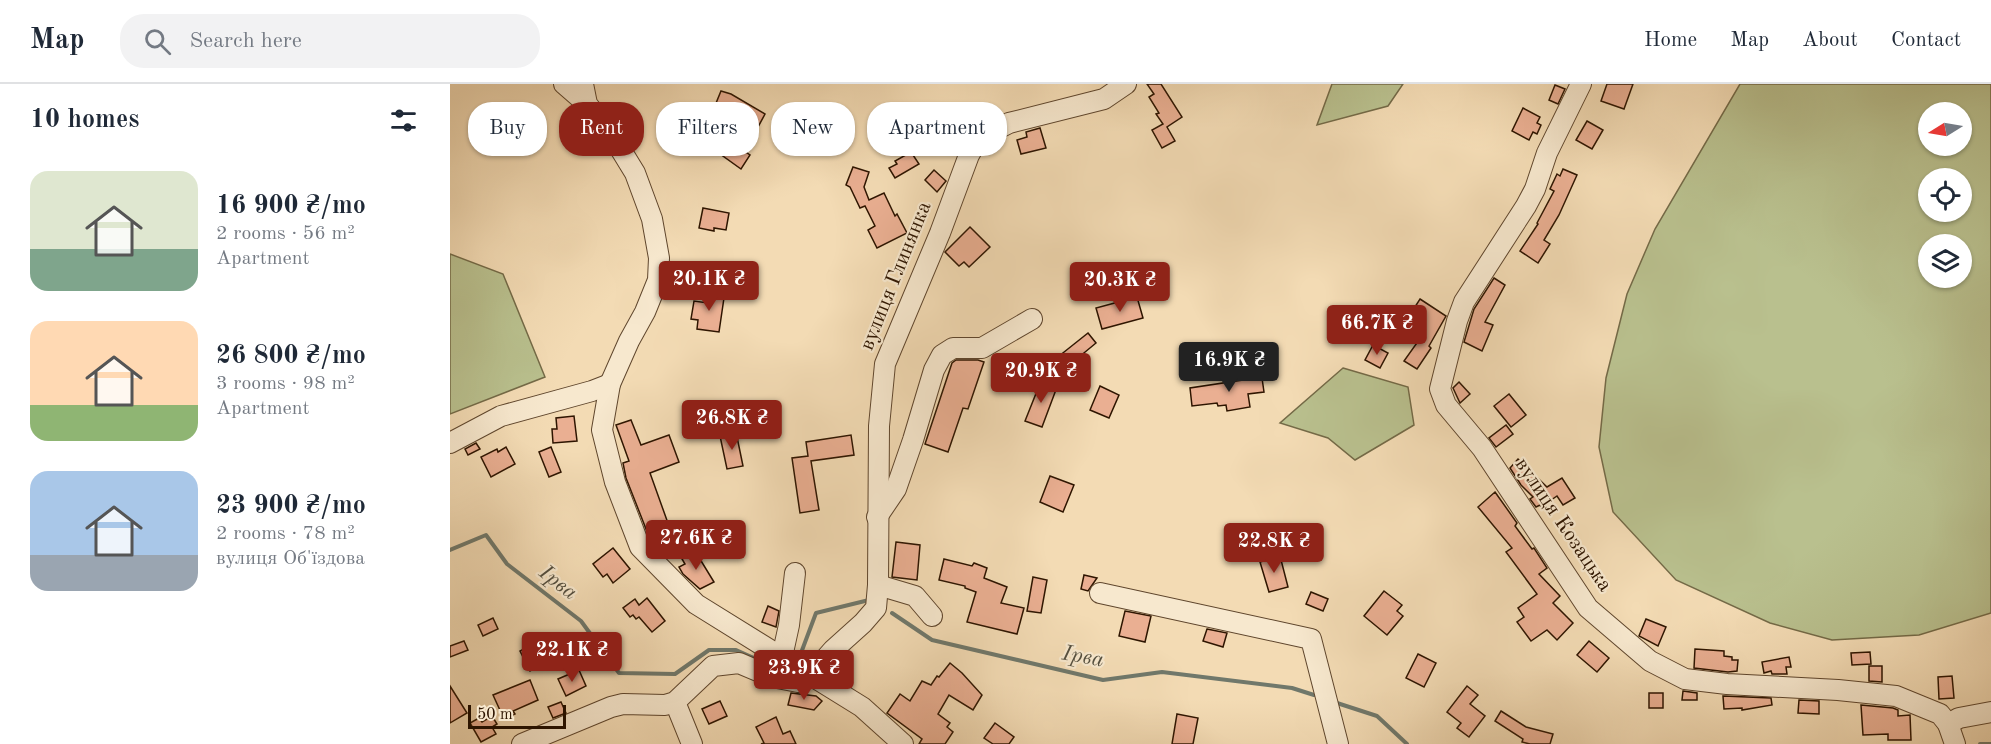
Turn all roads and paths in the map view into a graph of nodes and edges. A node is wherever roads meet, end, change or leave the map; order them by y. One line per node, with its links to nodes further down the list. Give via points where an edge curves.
1 (564, 84): 5 (street)
2 (583, 84): 6 (street)
3 (1126, 84): 11 (street, вулиця Глинянка, via 1104,99 1009,123 978,139 885,364)
4 (1581, 84): 19 (street, вулиця Козацька, via 1547,153 1527,206 1464,302 1440,388 1446,405 1482,448 1588,608 1650,661 1685,679 1896,696 1940,714)
5 (585, 102)
6 (587, 102)
7 (625, 156): 9 (street, via 652,219 660,258 658,280)
8 (1032, 320): 11 (street, via 982,348 953,348 942,355 896,489)
9 (610, 384): 10 (street, via 501,416); 16 (street, via 602,430 615,482 640,547 696,604)
10 (450, 444)
11 (877, 517): 13 (street, вулиця Глинянка)
12 (795, 573): 16 (street, via 789,625)
13 (878, 585): 15 (street, via 915,596); 16 (street, вулиця Глинянка, via 876,608)
14 (1100, 593): 23 (street, via 1311,639)
15 (932, 616)
16 (797, 667): 17 (street, via 798,682 772,677 739,663 713,666); 22 (street, via 862,707)
17 (675, 702): 20 (street, via 611,707); 21 (street)
18 (1991, 712): 19 (street)
19 (1948, 724): 24 (street)
20 (522, 744)
21 (692, 744)
22 (903, 744)
23 (1338, 744)
24 (1955, 744)

